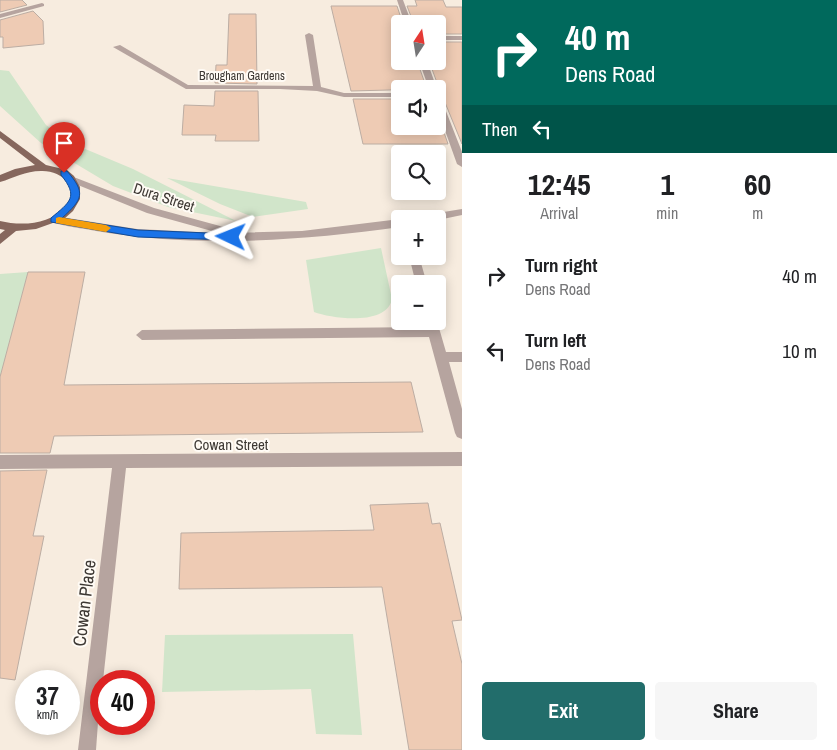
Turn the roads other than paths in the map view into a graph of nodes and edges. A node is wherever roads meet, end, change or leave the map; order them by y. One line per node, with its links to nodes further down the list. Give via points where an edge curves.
1 (400, 0): 3 (street)
2 (42, 5): 4 (street)
3 (406, 15)
4 (0, 16)
5 (309, 35): 9 (street)
6 (446, 38): 7 (street)
7 (462, 38)
8 (118, 47): 9 (street, Brougham Gardens, via 186,87)
9 (317, 89): 10 (street, Brougham Gardens, via 344,95)
10 (391, 95)
11 (446, 122): 13 (street)
12 (0, 134): 14 (main road)
13 (462, 164)
14 (43, 167): 15 (main road, via 15,171); 16 (main road, via 64,173)
15 (0, 179)
16 (71, 179): 19 (main road, via 76,195 72,204); 23 (street, Dura Street, via 151,211)
17 (462, 212): 18 (street)
18 (446, 215)
19 (54, 220): 22 (main road, via 34,227); 23 (street, Dura Street, via 138,233)
20 (391, 224): 23 (street, Dura Street, via 334,233)
21 (0, 225): 22 (main road)
22 (13, 228): 24 (main road)
23 (249, 238)
24 (0, 240)
25 (391, 327): 27 (street)
26 (434, 330): 28 (street)
27 (142, 335)
28 (441, 357): 29 (street); 30 (street)
29 (462, 357)
30 (462, 433)
31 (462, 460): 32 (street, Cowan Street)
32 (120, 461): 33 (street, Cowan Street); 34 (street, Cowan Place)
33 (0, 462)
34 (87, 750)

